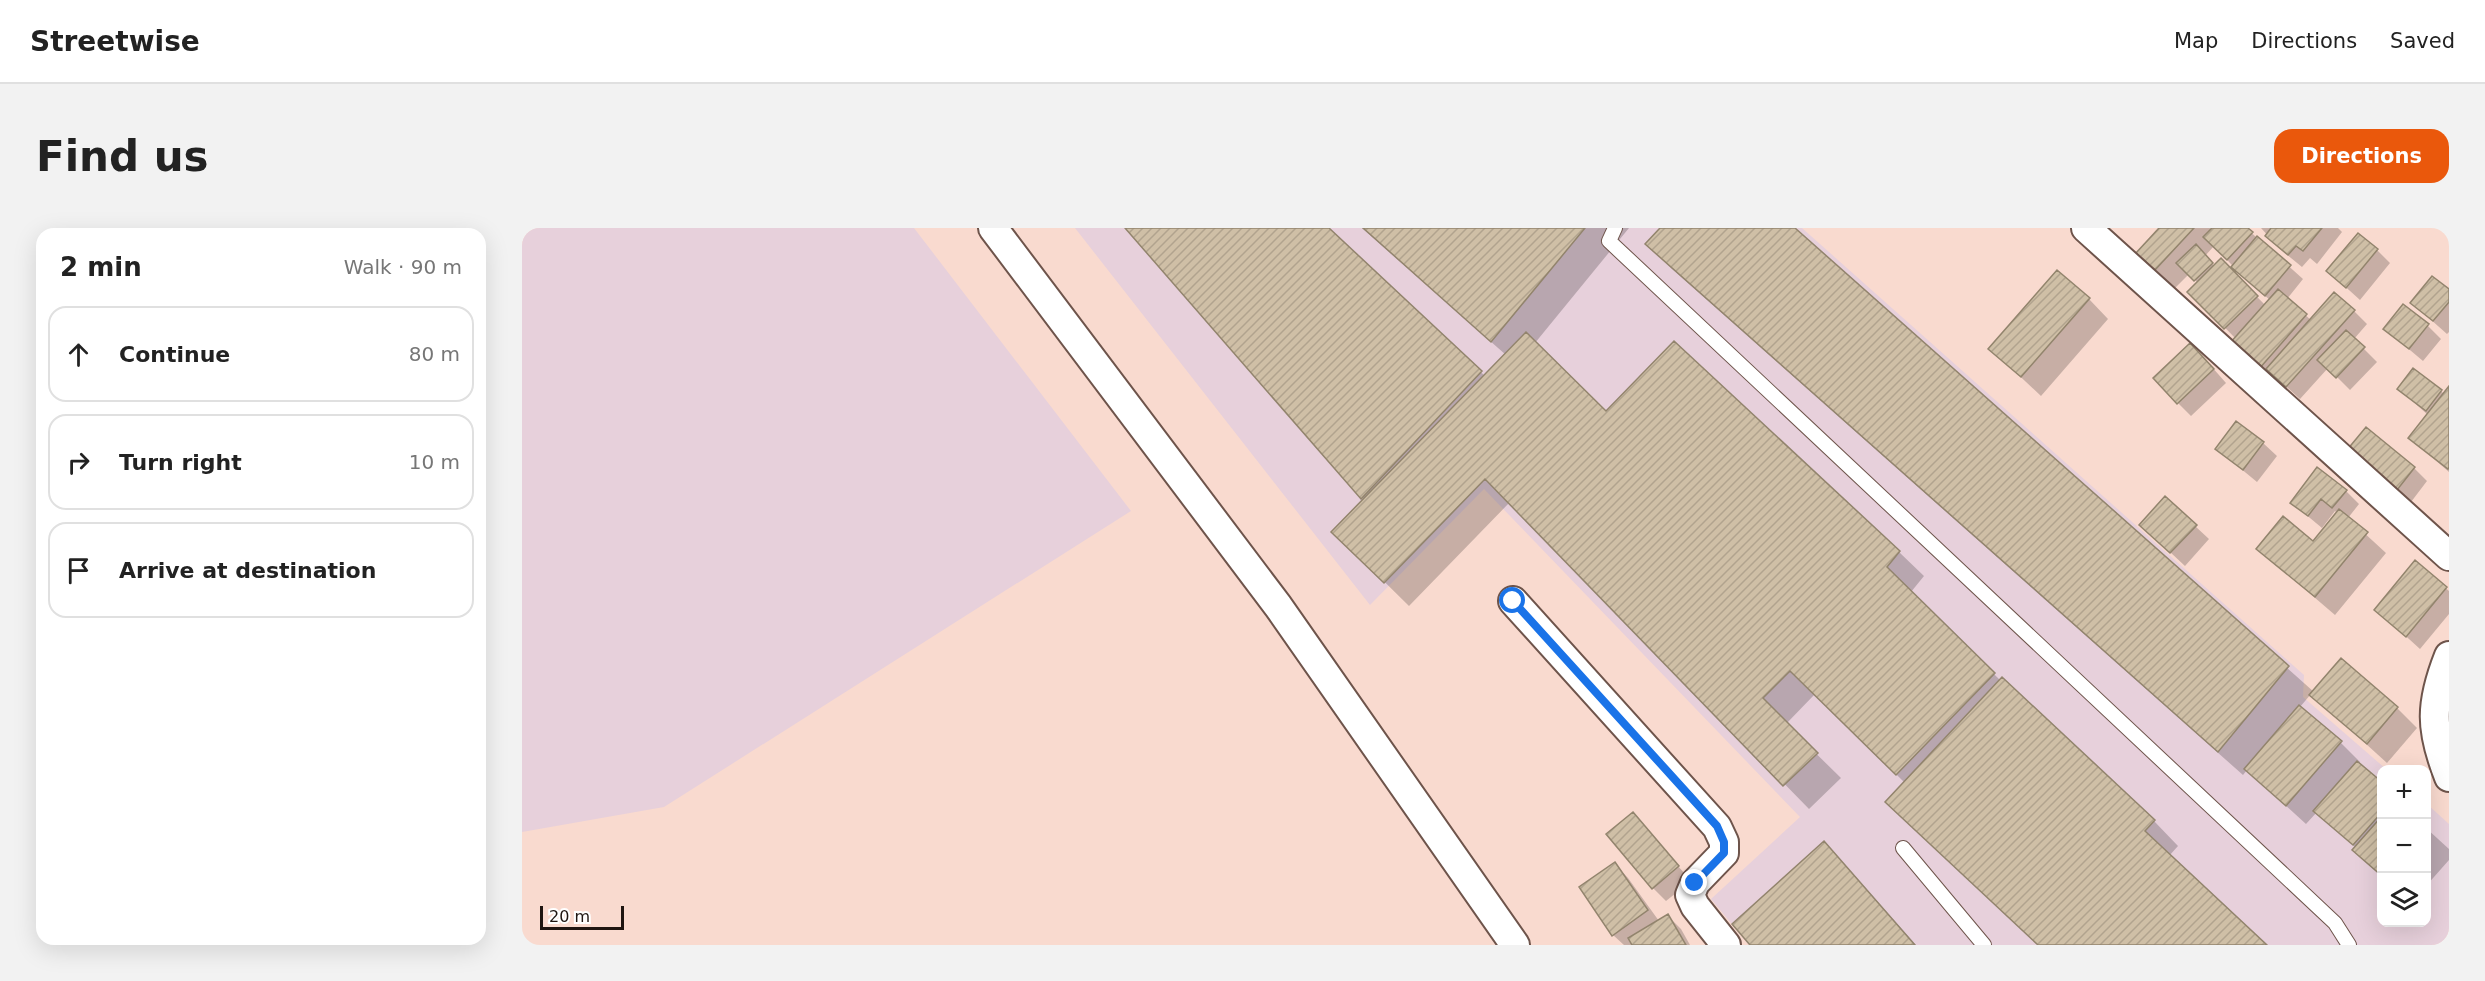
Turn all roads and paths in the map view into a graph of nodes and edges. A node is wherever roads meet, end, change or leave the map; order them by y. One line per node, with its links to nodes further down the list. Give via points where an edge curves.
1 (993, 228): 9 (street, via 1278,606)
2 (1614, 228): 12 (lane, via 1609,241 2335,923)
3 (2086, 228): 4 (street)
4 (2449, 556)
5 (1513, 601): 10 (street, via 1717,826 1724,853 1695,883 1690,895)
6 (2449, 656): 7 (street, via 2436,688 2433,719)
7 (2449, 777)
8 (1903, 848): 11 (lane)
9 (1515, 945)
10 (1726, 945)
11 (1984, 945)
12 (2349, 945)

